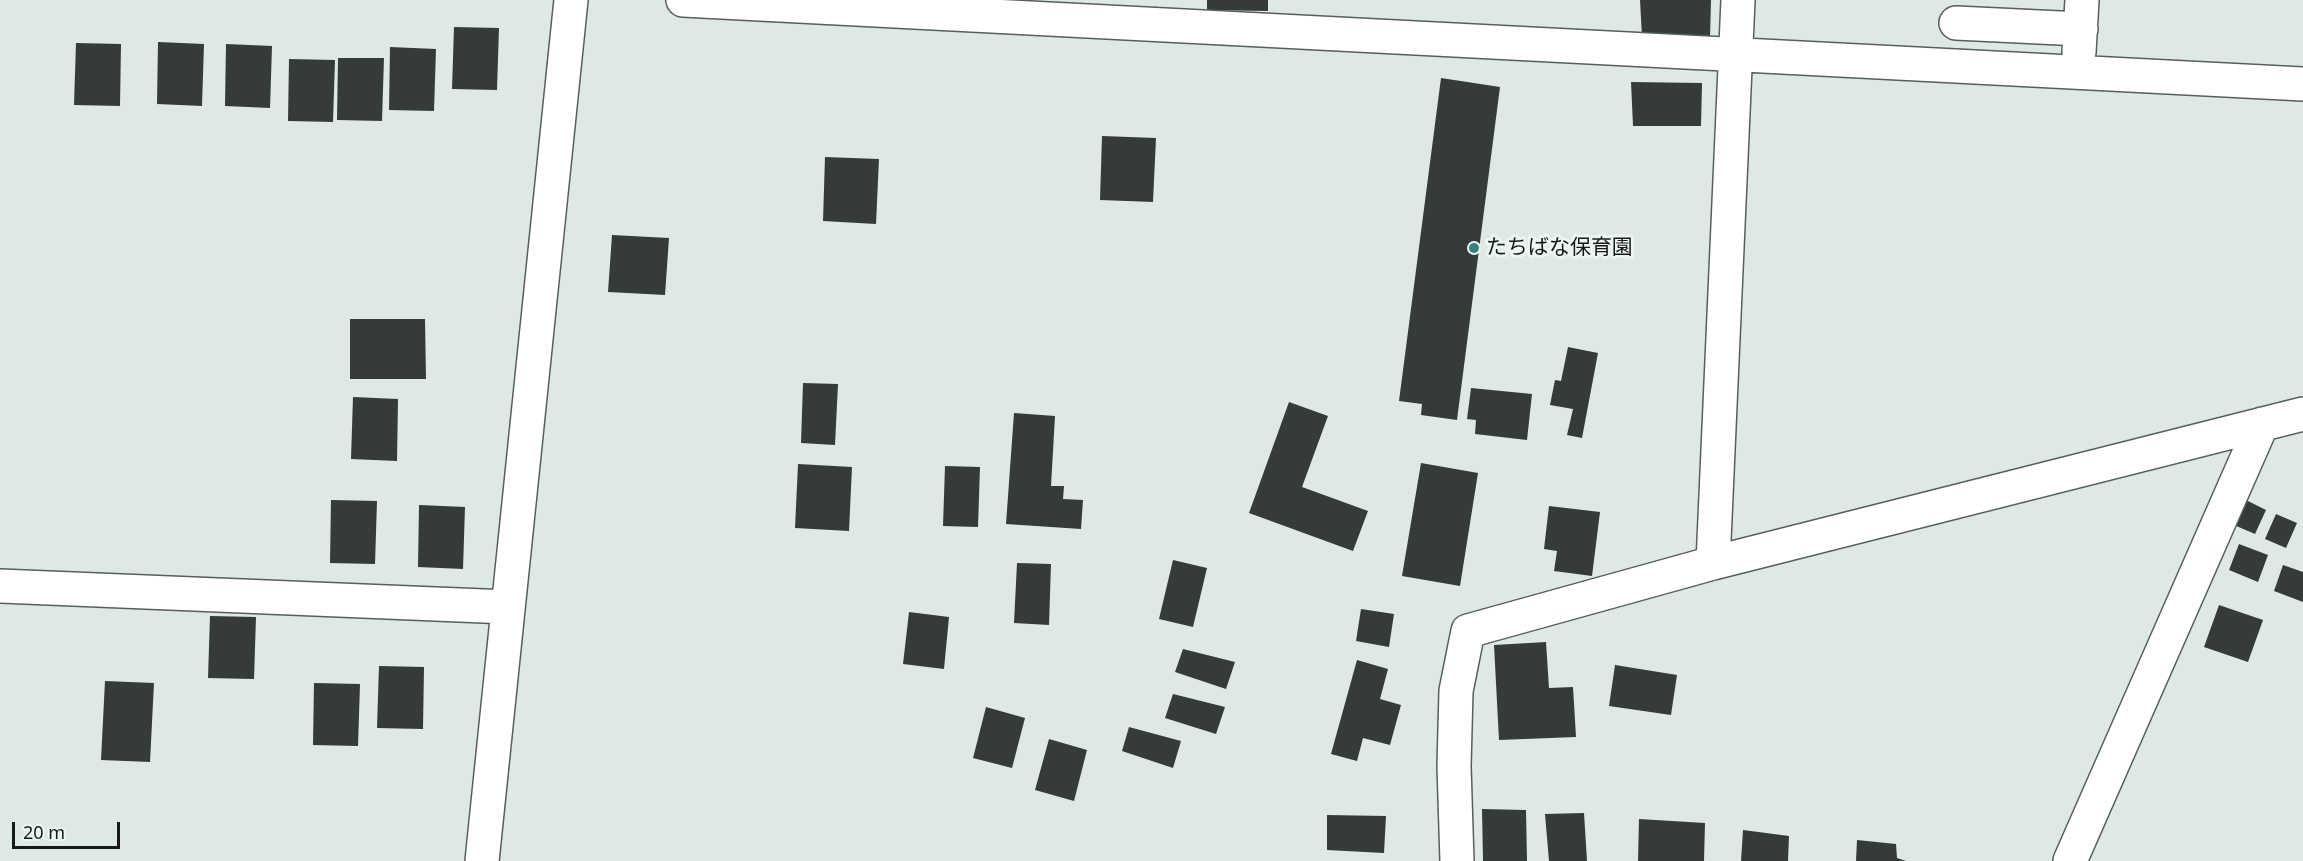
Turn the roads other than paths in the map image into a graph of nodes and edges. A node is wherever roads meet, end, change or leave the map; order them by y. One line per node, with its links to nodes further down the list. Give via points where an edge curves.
1 (571, 0): 15 (street)
2 (682, 0): 4 (street)
3 (1738, 0): 7 (street)
4 (1162, 12): 7 (street)
5 (1956, 12): 6 (street); 8 (street)
6 (2082, 15): 9 (street)
7 (1735, 56): 8 (street); 13 (street)
8 (1954, 67): 9 (street)
9 (2078, 73): 10 (street)
10 (2303, 84)
11 (2303, 414): 12 (street)
12 (2262, 424): 13 (street); 18 (street)
13 (1713, 563): 17 (street, via 1468,631 1456,691)
14 (0, 586): 15 (street)
15 (508, 607): 16 (street)
16 (482, 861)
17 (1457, 861)
18 (2070, 861)

